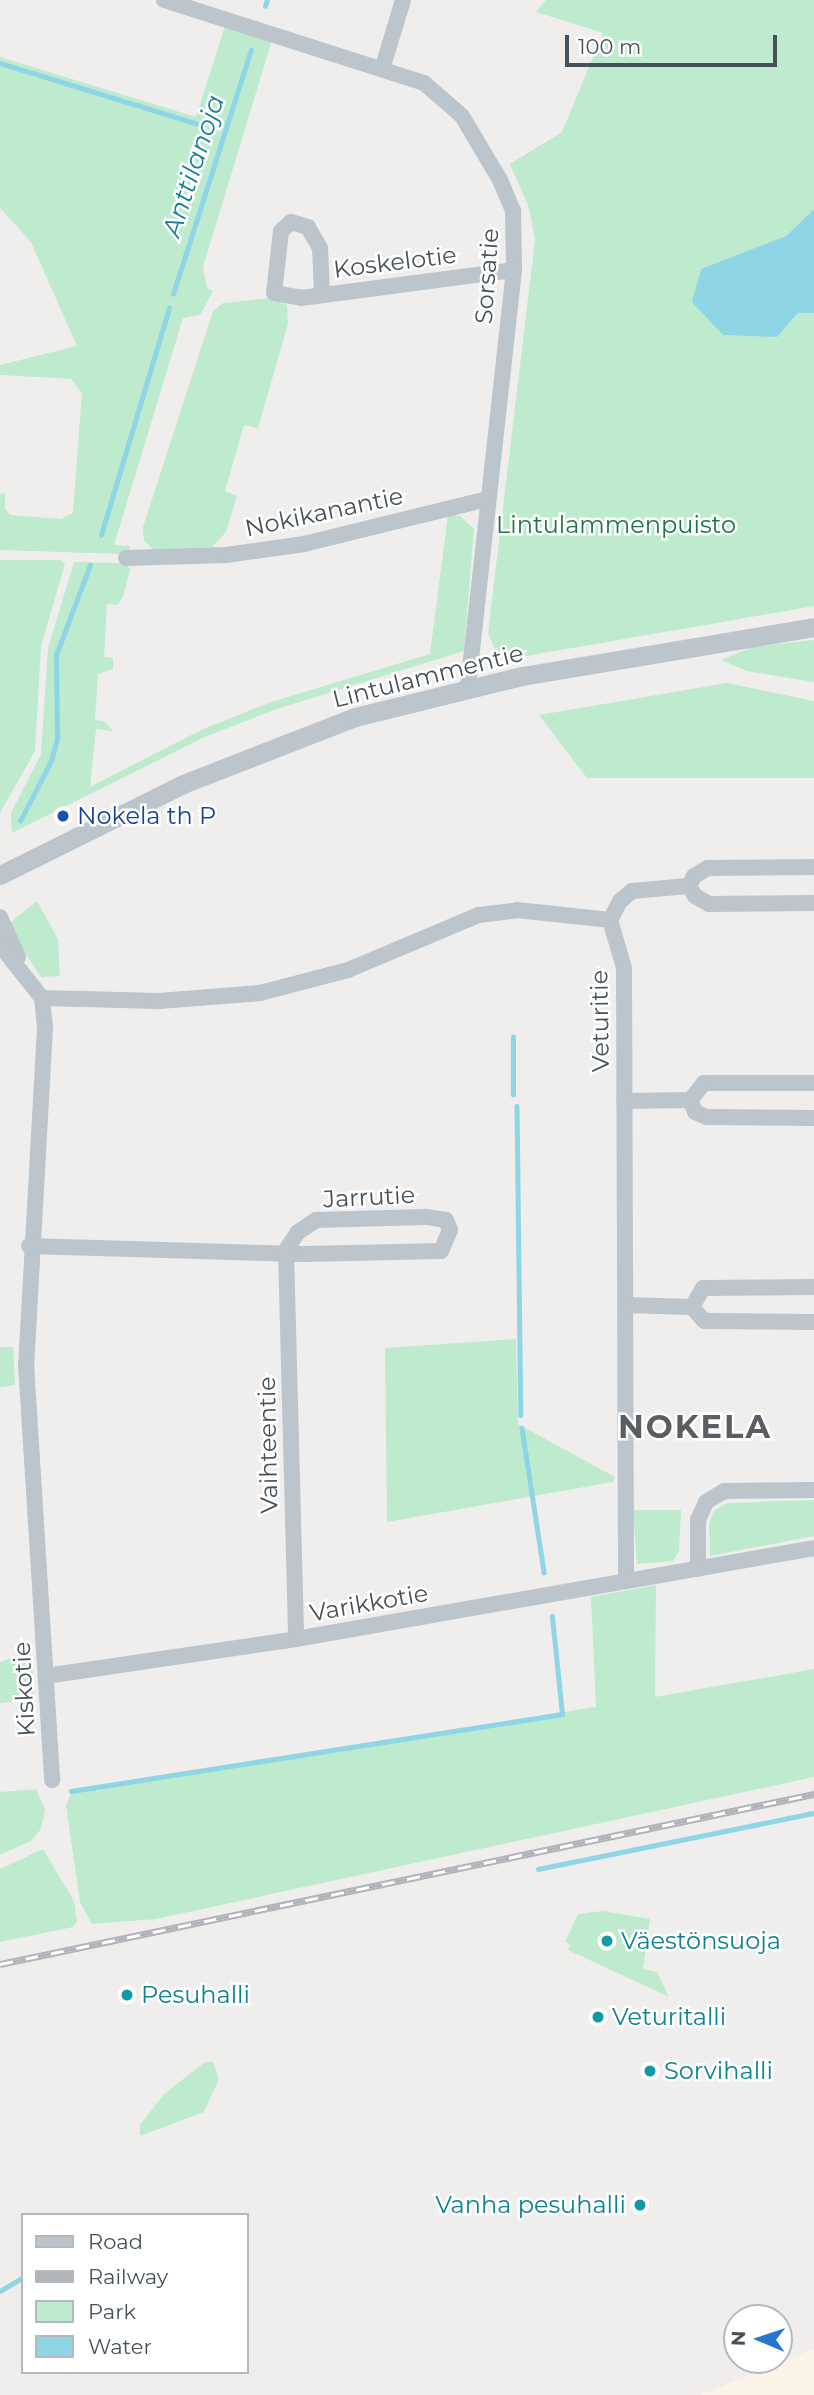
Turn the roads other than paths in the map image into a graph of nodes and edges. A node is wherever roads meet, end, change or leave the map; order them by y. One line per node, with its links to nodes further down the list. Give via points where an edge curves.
1 (164, 0): 3 (street, Sorsatie)
2 (404, 0): 3 (street)
3 (383, 66): 4 (street, Sorsatie, via 437,91 462,116 513,210)
4 (514, 270): 5 (street, Koskelotie); 6 (street, Sorsatie)
5 (323, 294): 5 (street, Koskelotie, via 320,248 308,227 291,222 281,231 274,293 301,298)
6 (487, 499): 7 (street, Nokikanantie, via 304,544 226,555); 9 (street, Sorsatie)
7 (126, 558)
8 (814, 627): 9 (street, Lintulammentie)
9 (468, 689): 10 (street, Lintulammentie, via 355,717 258,752)
10 (74, 840): 12 (street, Lintulammentie); 14 (street, Lintulammentie)
11 (814, 867): 13 (street, via 708,868 694,876)
12 (0, 876)
13 (689, 886): 15 (street, via 709,904); 17 (street, via 632,891 620,901)
14 (0, 890)
15 (814, 903)
16 (0, 917): 19 (street)
17 (610, 920): 20 (street, via 517,910 479,915 348,970 260,993 159,1001); 23 (street, Veturitie, via 624,968)
18 (0, 945): 19 (street)
19 (25, 972): 20 (street)
20 (42, 998): 25 (street, Kiskotie, via 43,1085)
21 (814, 1083): 22 (street, via 704,1083)
22 (690, 1100): 23 (street); 24 (street, via 695,1112 707,1117)
23 (624, 1101): 28 (street, Veturitie)
24 (814, 1118)
25 (29, 1246): 26 (street, Jarrutie); 36 (street, Kiskotie, via 26,1364)
26 (286, 1250): 26 (street, Jarrutie, via 306,1254 441,1251 450,1230 446,1220 426,1217 316,1220 298,1232); 35 (street, Vaihteentie)
27 (814, 1287): 29 (street, via 703,1288)
28 (625, 1305): 29 (street); 34 (street, Veturitie)
29 (692, 1307): 30 (street, via 704,1321)
30 (814, 1322)
31 (814, 1490): 33 (street, via 724,1491 705,1503 698,1520)
32 (814, 1548): 33 (street, Varikkotie)
33 (698, 1569): 34 (street, Varikkotie)
34 (625, 1581): 35 (street, Varikkotie)
35 (296, 1639): 36 (street, Varikkotie)
36 (46, 1676): 37 (street, Kiskotie)
37 (52, 1780)

